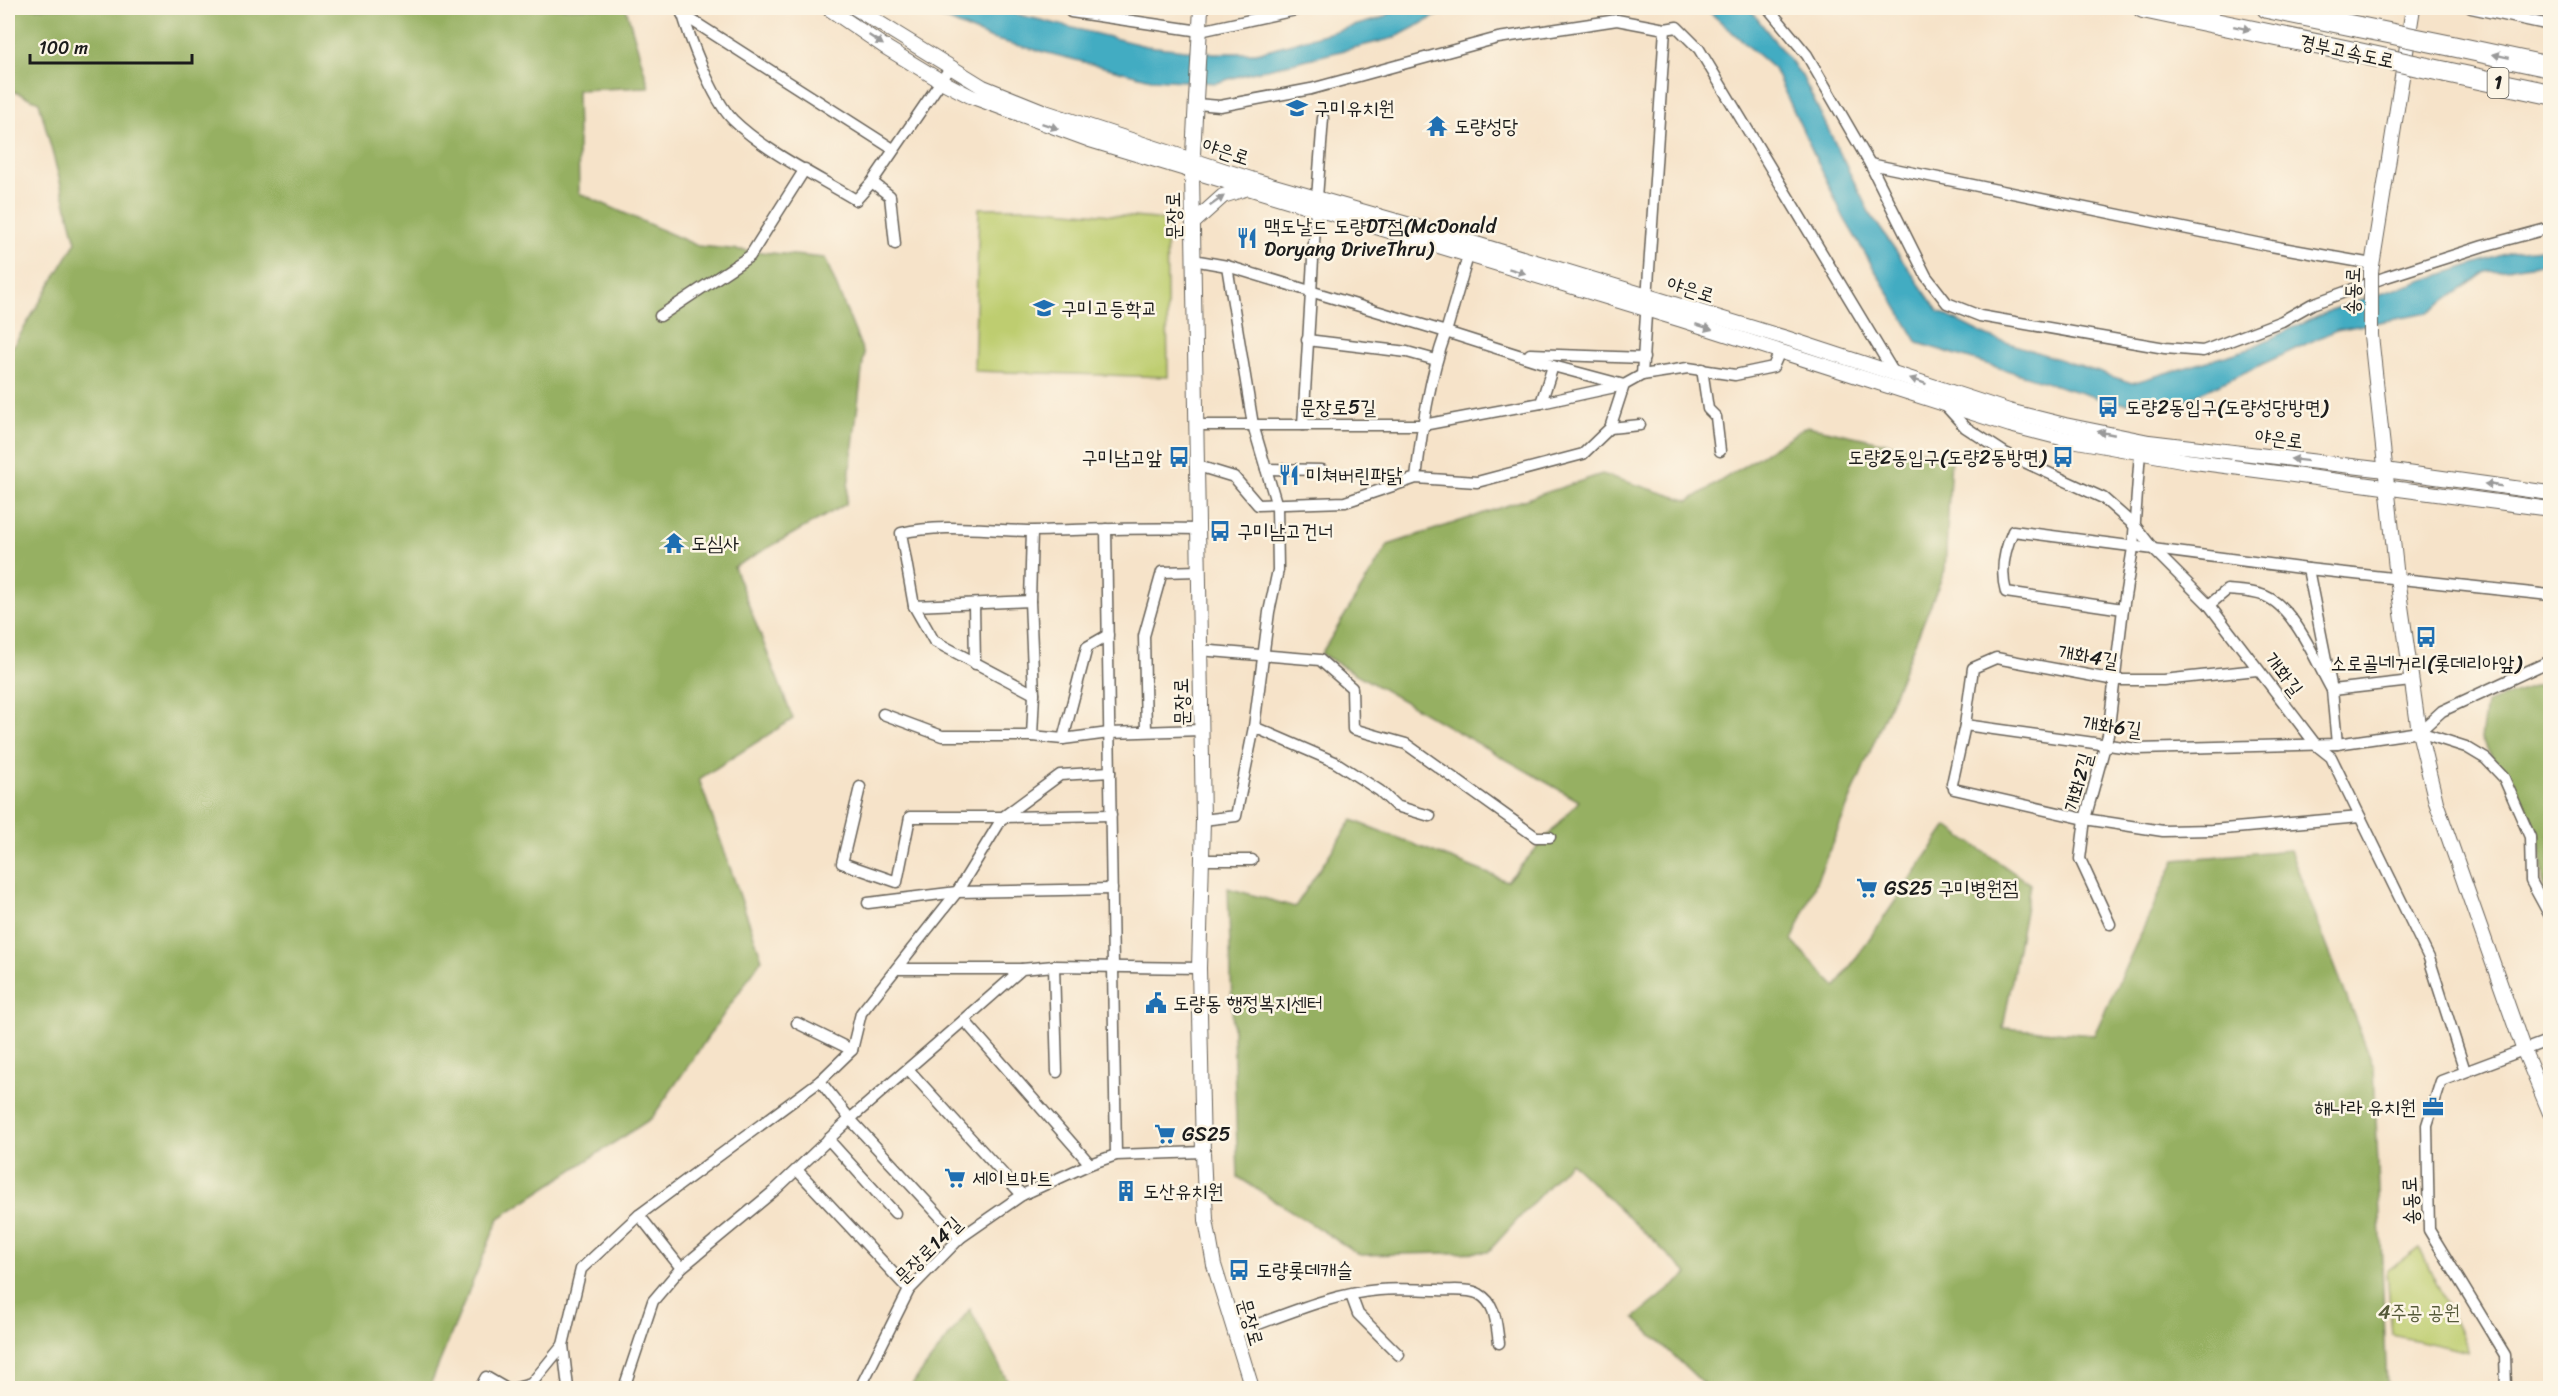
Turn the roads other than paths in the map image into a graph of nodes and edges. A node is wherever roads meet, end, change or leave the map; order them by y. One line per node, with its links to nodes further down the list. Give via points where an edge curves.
1 (828, 8): 17 (street, 야은로, one-way to 17)
2 (855, 8): 16 (street, 야은로)
3 (1200, 8): 14 (street, 문장로)
4 (1305, 8): 14 (street)
5 (1768, 8): 22 (street, via 1807,55)
6 (2143, 8): 18 (highway, 경부고속도로 / 1, one-way to 18, bridge)
7 (2267, 8): 15 (highway, 경부고속도로 / 1, one-way to 7, bridge)
8 (2413, 8): 34 (street, 송동로)
9 (2471, 8): 12 (street)
10 (682, 11): 21 (street); 24 (street, via 716,97 732,119)
11 (1071, 12): 14 (street)
12 (2550, 25)
13 (1665, 29): 19 (street, via 1617,20 1510,36 1311,89 1220,106); 36 (street); 46 (street, via 1677,27 1699,49)
14 (1200, 31): 19 (street, 문장로)
15 (2550, 66)
16 (950, 68): 17 (street); 23 (street, 야은로, via 983,87)
17 (941, 81): 21 (street); 23 (street, 야은로, one-way to 23, via 1017,115 1090,140)
18 (2550, 94)
19 (1196, 104): 23 (street, 문장로)
20 (1323, 118): 27 (street)
21 (893, 149): 25 (street)
22 (1870, 164): 29 (street, via 1926,276 1947,303 1980,316 2165,348 2203,351 2386,277); 34 (street)
23 (1193, 166): 26 (street, 야은로); 27 (street, 야은로); 28 (street, 문장로)
24 (805, 170): 25 (street, via 856,200); 37 (street, via 750,256)
25 (872, 182): 30 (street, via 890,196)
26 (1247, 189): 27 (street, 야은로); 28 (street, one-way to 26, via 1223,196)
27 (1317, 204): 31 (street, 야은로); 35 (street); 36 (street, 야은로)
28 (1193, 223): 32 (street, 문장로)
29 (2550, 228)
30 (895, 244)
31 (1468, 256): 36 (street, 야은로, one-way to 36); 38 (street)
32 (1194, 260): 33 (street); 52 (street, 문장로)
33 (1227, 266): 35 (street); 53 (street)
34 (2371, 268): 62 (street, 송동로, bridge, via 2371,335)
35 (1310, 291): 38 (street); 39 (street)
36 (1648, 303): 40 (street, 야은로, one-way to 40); 42 (street); 46 (street, 야은로)
37 (660, 316)
38 (1446, 332): 41 (street); 43 (street)
39 (1307, 340): 43 (street, via 1407,352); 51 (street)
40 (1780, 351): 45 (street, via 1773,367 1736,375); 50 (street, 야은로)
41 (1518, 353): 42 (street); 44 (street)
42 (1644, 358): 47 (street)
43 (1436, 360): 54 (street)
44 (1553, 366): 48 (street); 49 (street)
45 (1702, 369): 47 (street); 57 (street, via 1708,409 1716,417)
46 (1894, 373): 62 (street, 야은로, one-way to 46, via 2149,442 2008,411)
47 (1642, 375): 48 (street, 문장로5길)
48 (1624, 385): 49 (street, 문장로5길); 56 (street)
49 (1541, 403): 54 (street, 문장로5길)
50 (1944, 404): 58 (street, 야은로, via 2061,438); 68 (street, 개화길, via 1965,427 2005,453 2103,498)
51 (1303, 424): 53 (street, 문장로5길); 54 (street, 문장로5길)
52 (1197, 425): 53 (street, 문장로5길); 59 (street, 문장로)
53 (1253, 425): 60 (street)
54 (1423, 425): 63 (street)
55 (1640, 425): 56 (street)
56 (1610, 428): 63 (street, via 1583,454 1477,482)
57 (1720, 451)
58 (2140, 452): 64 (street, 야은로); 68 (street)
59 (1198, 466): 66 (street, via 1234,477 1258,505); 70 (street, 문장로)
60 (1266, 470): 61 (street); 66 (street)
61 (1322, 470)
62 (2385, 470): 64 (street, 송동로); 65 (street, 야은로, one-way to 62)
63 (1416, 478): 66 (street, via 1345,502)
64 (2387, 487): 67 (street, 야은로); 76 (street, 송동로)
65 (2550, 493)
66 (1277, 506): 85 (street, via 1278,570)
67 (2550, 509)
68 (2136, 527): 72 (street, 개화2길); 73 (street, 개화길)
69 (1106, 529): 70 (street); 71 (street); 83 (street)
70 (1198, 529): 75 (street, 문장로)
71 (1032, 531): 78 (street); 81 (street, via 922,528 901,533)
72 (2133, 548): 73 (street); 82 (street, 개화2길); 82 (street, via 2013,531 2005,547 2002,580 2006,592)
73 (2154, 550): 74 (street); 80 (street, 개화길)
74 (2308, 569): 76 (street); 91 (street)
75 (1199, 571): 84 (street, 문장로); 97 (street, via 1162,572 1144,636)
76 (2397, 578): 77 (street); 90 (street, 송동로)
77 (2550, 595)
78 (1030, 601): 79 (street); 92 (street)
79 (974, 605): 81 (street); 87 (street)
80 (2209, 605): 88 (street, 개화길); 91 (street, via 2227,590 2264,595 2277,603 2288,613)
81 (914, 606): 87 (street, via 934,641)
82 (2123, 609): 89 (street, 개화2길)
83 (1108, 635): 99 (street); 101 (street, via 1087,647)
84 (1199, 650): 85 (street); 96 (street, 문장로)
85 (1262, 654): 95 (street); 113 (street, via 1320,660 1352,688 1353,729 1406,744 1536,837)
86 (2550, 661): 98 (street, via 2442,711)
87 (975, 664): 92 (street)
88 (2257, 670): 89 (street, 개화4길, via 2163,680); 104 (street, 개화길)
89 (2115, 680): 94 (street, 개화4길, via 1996,658 1973,668); 103 (street, 개화2길)
90 (2411, 681): 91 (street); 98 (street, 송동로)
91 (2332, 690): 102 (street)
92 (1034, 694): 100 (street)
93 (883, 714): 100 (street, via 942,736)
94 (1965, 725): 103 (street, 개화6길); 111 (street, via 1953,786)
95 (1254, 727): 108 (street, via 1335,762 1396,806); 112 (street, via 1236,816)
96 (1201, 730): 97 (street); 112 (street, 문장로)
97 (1146, 731): 99 (street)
98 (2419, 732): 102 (street); 121 (street, via 2466,747 2487,759 2504,778 2530,837 2531,881); 132 (street, 송동로, via 2436,802)
99 (1109, 733): 101 (street); 105 (street)
100 (1032, 736): 101 (street)
101 (1064, 739)
102 (2337, 744): 104 (street)
103 (2106, 745): 104 (street, 개화6길, via 2137,749); 111 (street, 개화2길)
104 (2316, 745): 109 (street, 개화길, via 2331,758)
105 (1110, 772): 107 (street); 110 (street, via 1060,775)
106 (860, 788): 116 (street, via 842,863)
107 (1111, 815): 110 (street); 117 (street)
108 (1430, 816)
109 (2360, 817): 111 (street, via 2163,831); 134 (street, 개화길, via 2429,958)
110 (1003, 818): 116 (street, via 910,817); 118 (street)
111 (2085, 819): 122 (street, 개화2길, via 2080,859)
112 (1203, 820): 115 (street, 문장로)
113 (1550, 837)
114 (1252, 860): 115 (street)
115 (1201, 861): 125 (street, 문장로)
116 (897, 882): 119 (street)
117 (1112, 890): 118 (street); 124 (street)
118 (957, 892): 119 (street); 126 (street)
119 (892, 899): 120 (street)
120 (868, 903)
121 (2550, 916)
122 (2110, 924)
123 (1054, 966): 124 (street); 127 (street); 135 (street)
124 (1113, 968): 125 (street); 141 (street)
125 (1199, 968): 140 (street, 문장로)
126 (897, 969): 127 (street); 131 (street, via 861,1013)
127 (1022, 969): 128 (street)
128 (964, 1020): 133 (street); 142 (street)
129 (796, 1023): 131 (street)
130 (2550, 1040): 132 (street, 송동로)
131 (852, 1050): 136 (street)
132 (2524, 1051): 134 (street, 송동로); 137 (street, 송동로)
133 (909, 1070): 138 (street); 144 (street)
134 (2465, 1071): 162 (street, 송동로, via 2440,1081 2427,1125 2429,1230 2505,1355)
135 (1057, 1072)
136 (820, 1081): 138 (street); 146 (street)
137 (2550, 1113)
138 (850, 1119): 139 (street); 147 (street)
139 (828, 1139): 143 (street); 145 (street)
140 (1203, 1152): 141 (street, 문장로14길); 151 (street, 문장로, via 1206,1220 1214,1265)
141 (1116, 1155): 142 (street, 문장로14길)
142 (1090, 1164): 144 (street, 문장로14길)
143 (797, 1170): 148 (street); 149 (street)
144 (1022, 1195): 147 (street, 문장로14길)
145 (895, 1213)
146 (639, 1215): 148 (street); 153 (street, via 581,1269)
147 (960, 1238): 149 (street, 문장로14길)
148 (681, 1268): 159 (street, via 652,1301)
149 (909, 1290): 160 (street, 문장로14길)
150 (1351, 1295): 151 (street); 152 (street, via 1378,1290 1478,1293 1494,1310); 154 (street, via 1358,1314)
151 (1234, 1333): 161 (street, 문장로)
152 (1499, 1343)
153 (563, 1345): 157 (street, via 531,1384); 158 (street)
154 (1399, 1354)
155 (480, 1389): 156 (street, via 486,1377)
156 (505, 1389)
157 (516, 1389)
158 (568, 1389)
159 (624, 1389)
160 (860, 1389)
161 (1252, 1389)
162 (2506, 1389)

